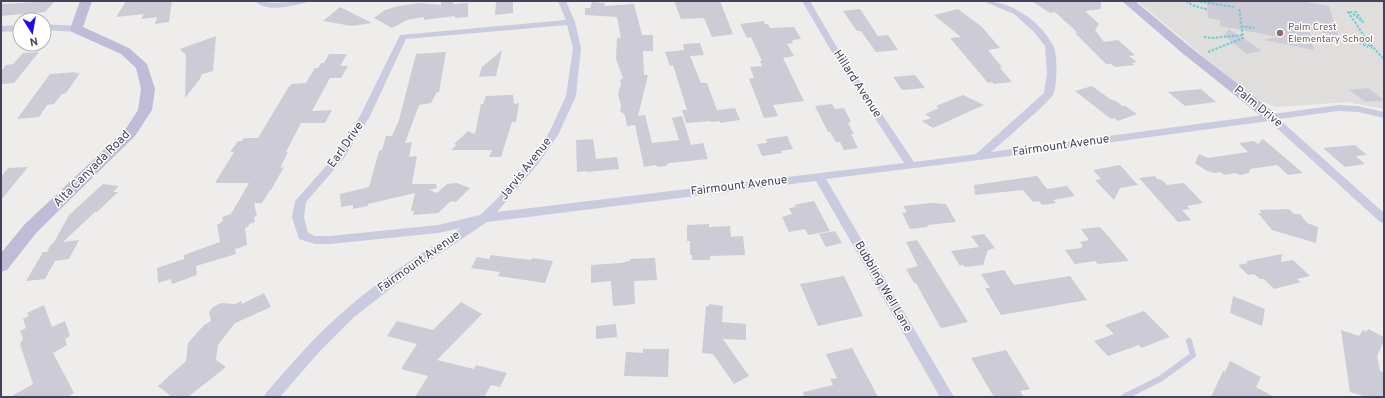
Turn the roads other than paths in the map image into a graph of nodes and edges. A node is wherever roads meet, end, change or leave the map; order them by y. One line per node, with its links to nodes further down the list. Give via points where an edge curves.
1 (86, 1): 12 (street)
2 (260, 1): 3 (street, via 268,5)
3 (302, 1)
4 (562, 1): 8 (street, Jarvis Avenue)
5 (806, 1): 16 (street, Hillard Avenue, via 834,49)
6 (987, 1): 15 (street, via 1017,12 1036,29 1049,46 1052,74 1049,94)
7 (1128, 1): 14 (street, Palm Drive)
8 (571, 22): 18 (street, Jarvis Avenue, via 577,48 571,96 554,133 534,162); 18 (street, Earl Drive, via 403,37 365,116 339,158 301,201 298,217 303,236 315,240 438,229)
9 (12, 28): 11 (street)
10 (52, 28): 12 (street)
11 (1, 29)
12 (76, 29): 20 (street, Alta Canyada Road, via 125,51 142,67 148,89 145,110 130,133 31,228)
13 (1384, 115): 14 (street, Fairmount Avenue, via 1339,108)
14 (1271, 117): 15 (street, Fairmount Avenue); 19 (street, Palm Drive)
15 (979, 157): 16 (street, Fairmount Avenue)
16 (910, 164): 17 (street, Fairmount Avenue)
17 (819, 177): 18 (street, Fairmount Avenue); 23 (street, Bubbling Well Lane)
18 (484, 218): 22 (street, Fairmount Avenue, via 361,303 309,352)
19 (1384, 219)
20 (1, 265)
21 (1189, 341): 24 (lane, via 1193,355 1182,365 1134,394)
22 (271, 397)
23 (947, 397)
24 (1124, 397)

